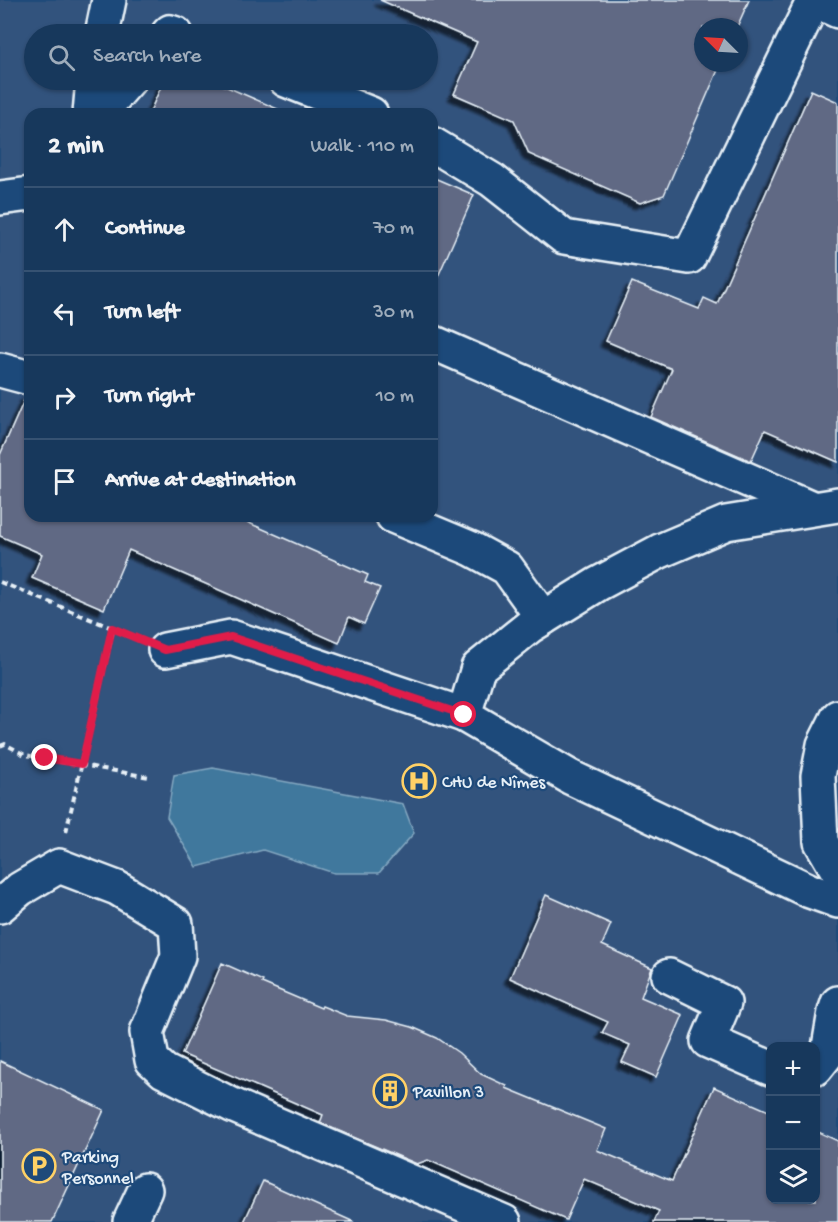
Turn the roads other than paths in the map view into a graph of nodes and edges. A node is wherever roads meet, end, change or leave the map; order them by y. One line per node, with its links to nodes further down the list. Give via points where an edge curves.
1 (109, 0): 3 (lane)
2 (838, 11): 10 (lane, via 814,0 689,257 564,237 492,180)
3 (104, 24)
4 (92, 90): 7 (lane)
5 (120, 90): 8 (lane)
6 (311, 90): 9 (lane)
7 (91, 108)
8 (104, 108)
9 (355, 108)
10 (438, 148)
11 (24, 195): 12 (lane)
12 (0, 198)
13 (438, 345): 16 (lane)
14 (0, 370): 15 (lane)
15 (24, 376)
16 (825, 506): 18 (lane, via 726,523 660,551)
17 (407, 522): 18 (lane, via 507,568)
18 (543, 618): 20 (lane, via 478,668)
19 (165, 650): 20 (lane, via 231,637)
20 (464, 715): 23 (lane, via 570,777)
21 (838, 717): 22 (lane, via 824,745 818,776 821,842)
22 (838, 871)
23 (838, 901)
24 (0, 906): 31 (lane, via 59,866 117,888 176,924 178,956 147,1032 152,1060 164,1071 232,1106)
25 (669, 976): 28 (lane, via 724,1003 708,1041)
26 (838, 1003): 27 (lane, via 828,1053)
27 (820, 1063)
28 (766, 1066)
29 (145, 1190): 30 (lane)
30 (130, 1222)
31 (504, 1222)

